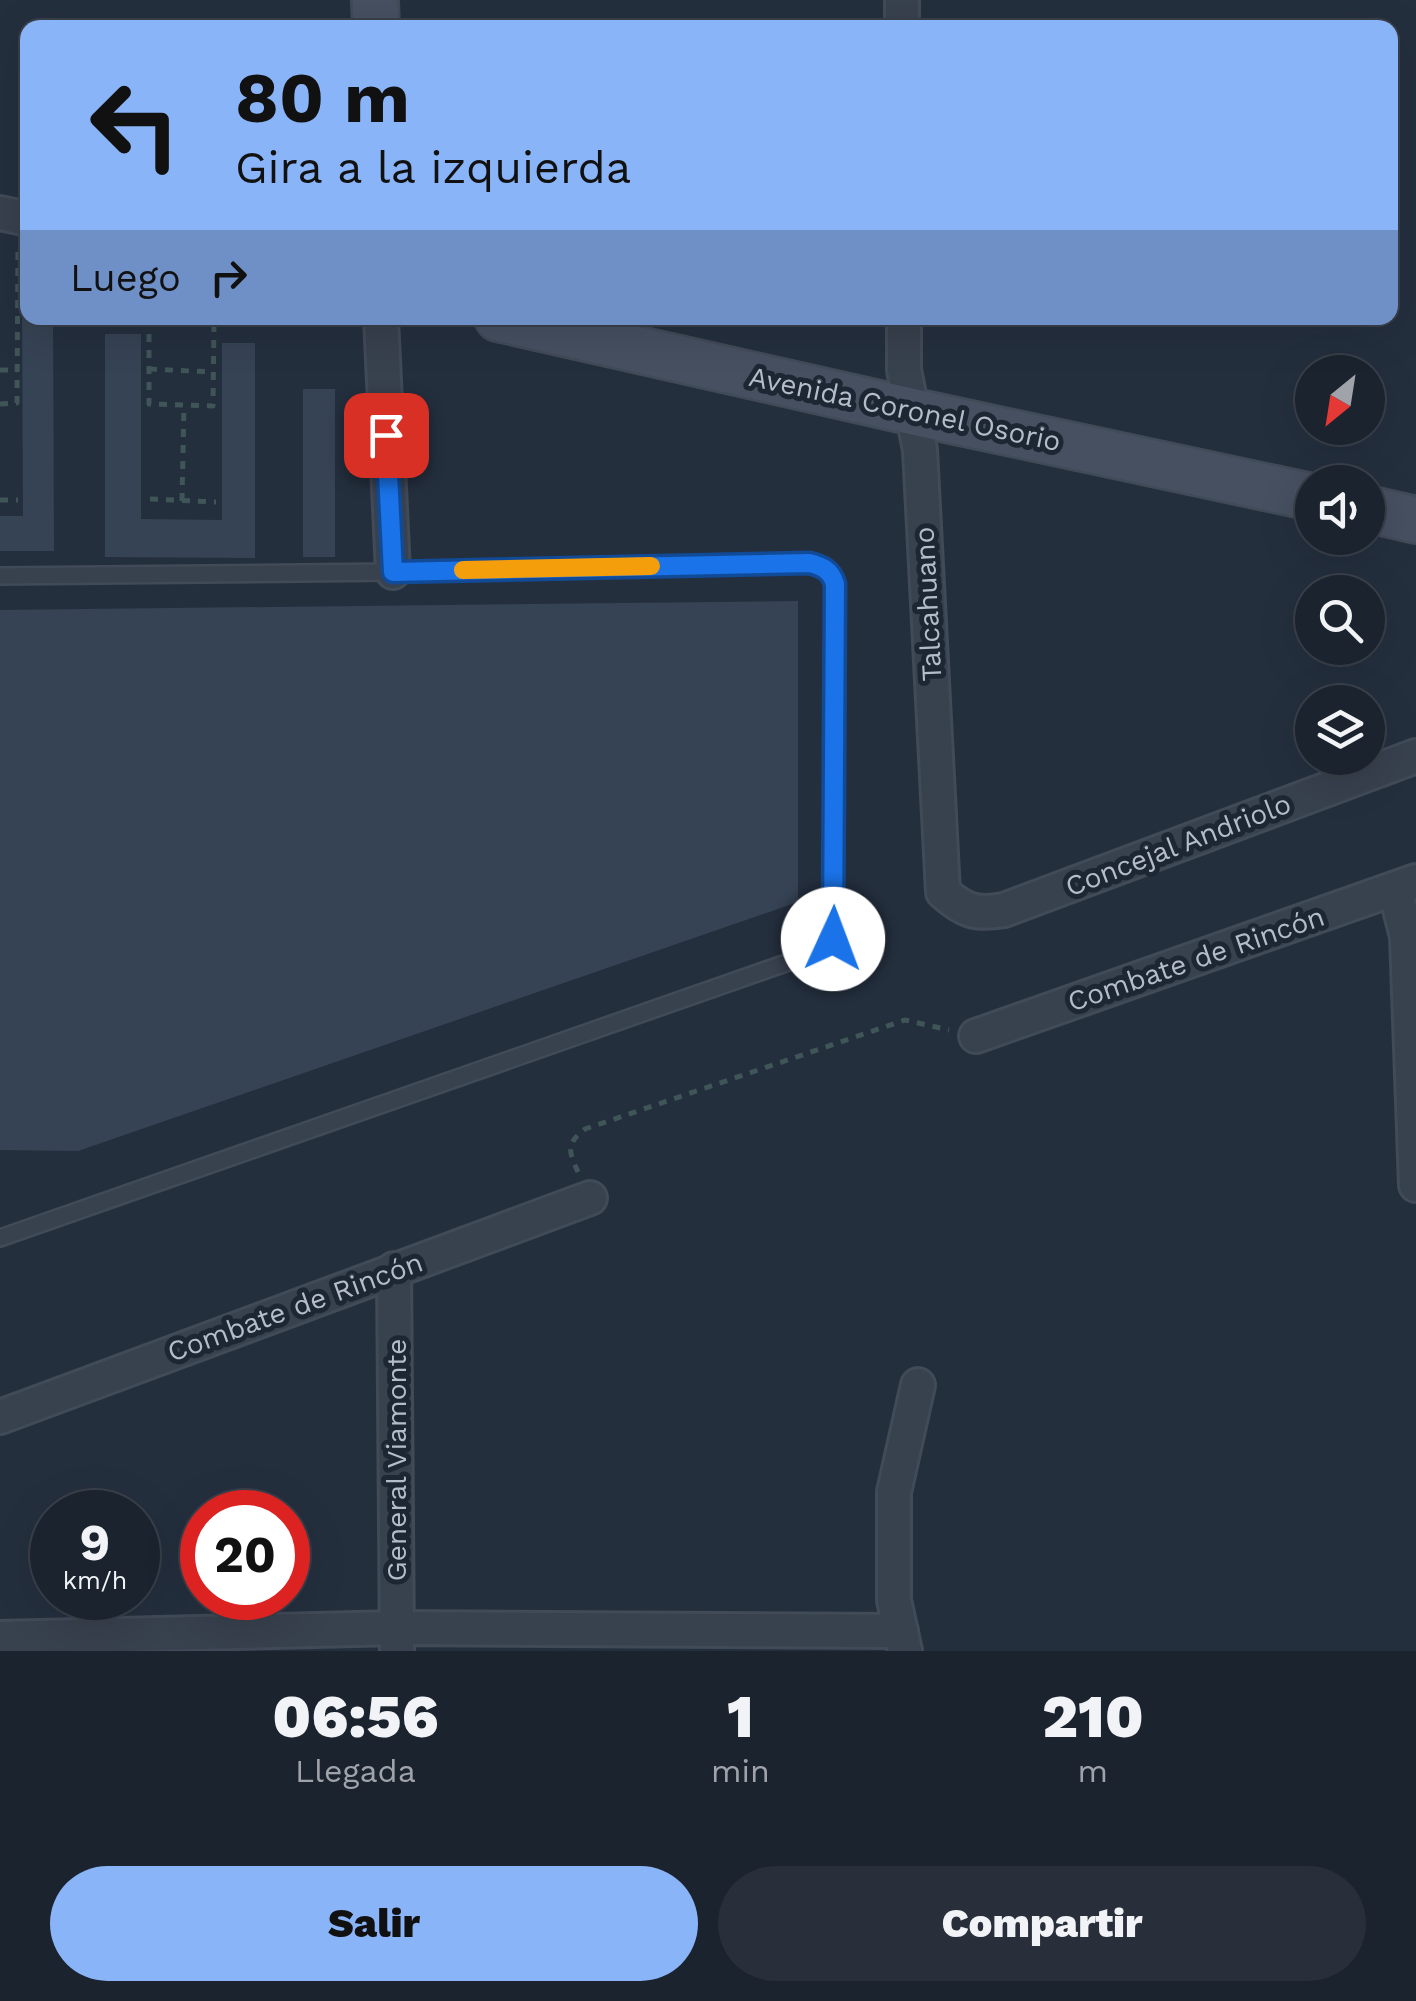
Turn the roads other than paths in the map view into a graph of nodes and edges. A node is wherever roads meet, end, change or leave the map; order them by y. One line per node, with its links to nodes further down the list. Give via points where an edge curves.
1 (381, 325): 8 (street)
2 (529, 325): 4 (street, Avenida Coronel Osorio)
3 (904, 325): 4 (street, Talcahuano, via 904,370)
4 (914, 412): 5 (street, Avenida Coronel Osorio); 12 (street, Talcahuano)
5 (1295, 494)
6 (1385, 513): 7 (street)
7 (1416, 520)
8 (393, 572): 9 (lane); 16 (lane, via 809,563 832,574 833,939 824,950)
9 (0, 576)
10 (1416, 756): 12 (street, Concejal Andriolo, via 1004,910 966,909)
11 (1406, 885): 13 (street, Combate de Rincón); 14 (street)
12 (943, 892)
13 (976, 1036)
14 (1416, 1185)
15 (590, 1198): 17 (street, Combate de Rincón)
16 (0, 1238)
17 (394, 1269): 19 (street, Combate de Rincón); 21 (street, General Viamonte)
18 (918, 1386): 22 (street, via 894,1492 894,1600)
19 (0, 1417)
20 (0, 1638): 21 (street)
21 (397, 1640): 22 (street)
22 (903, 1641)

